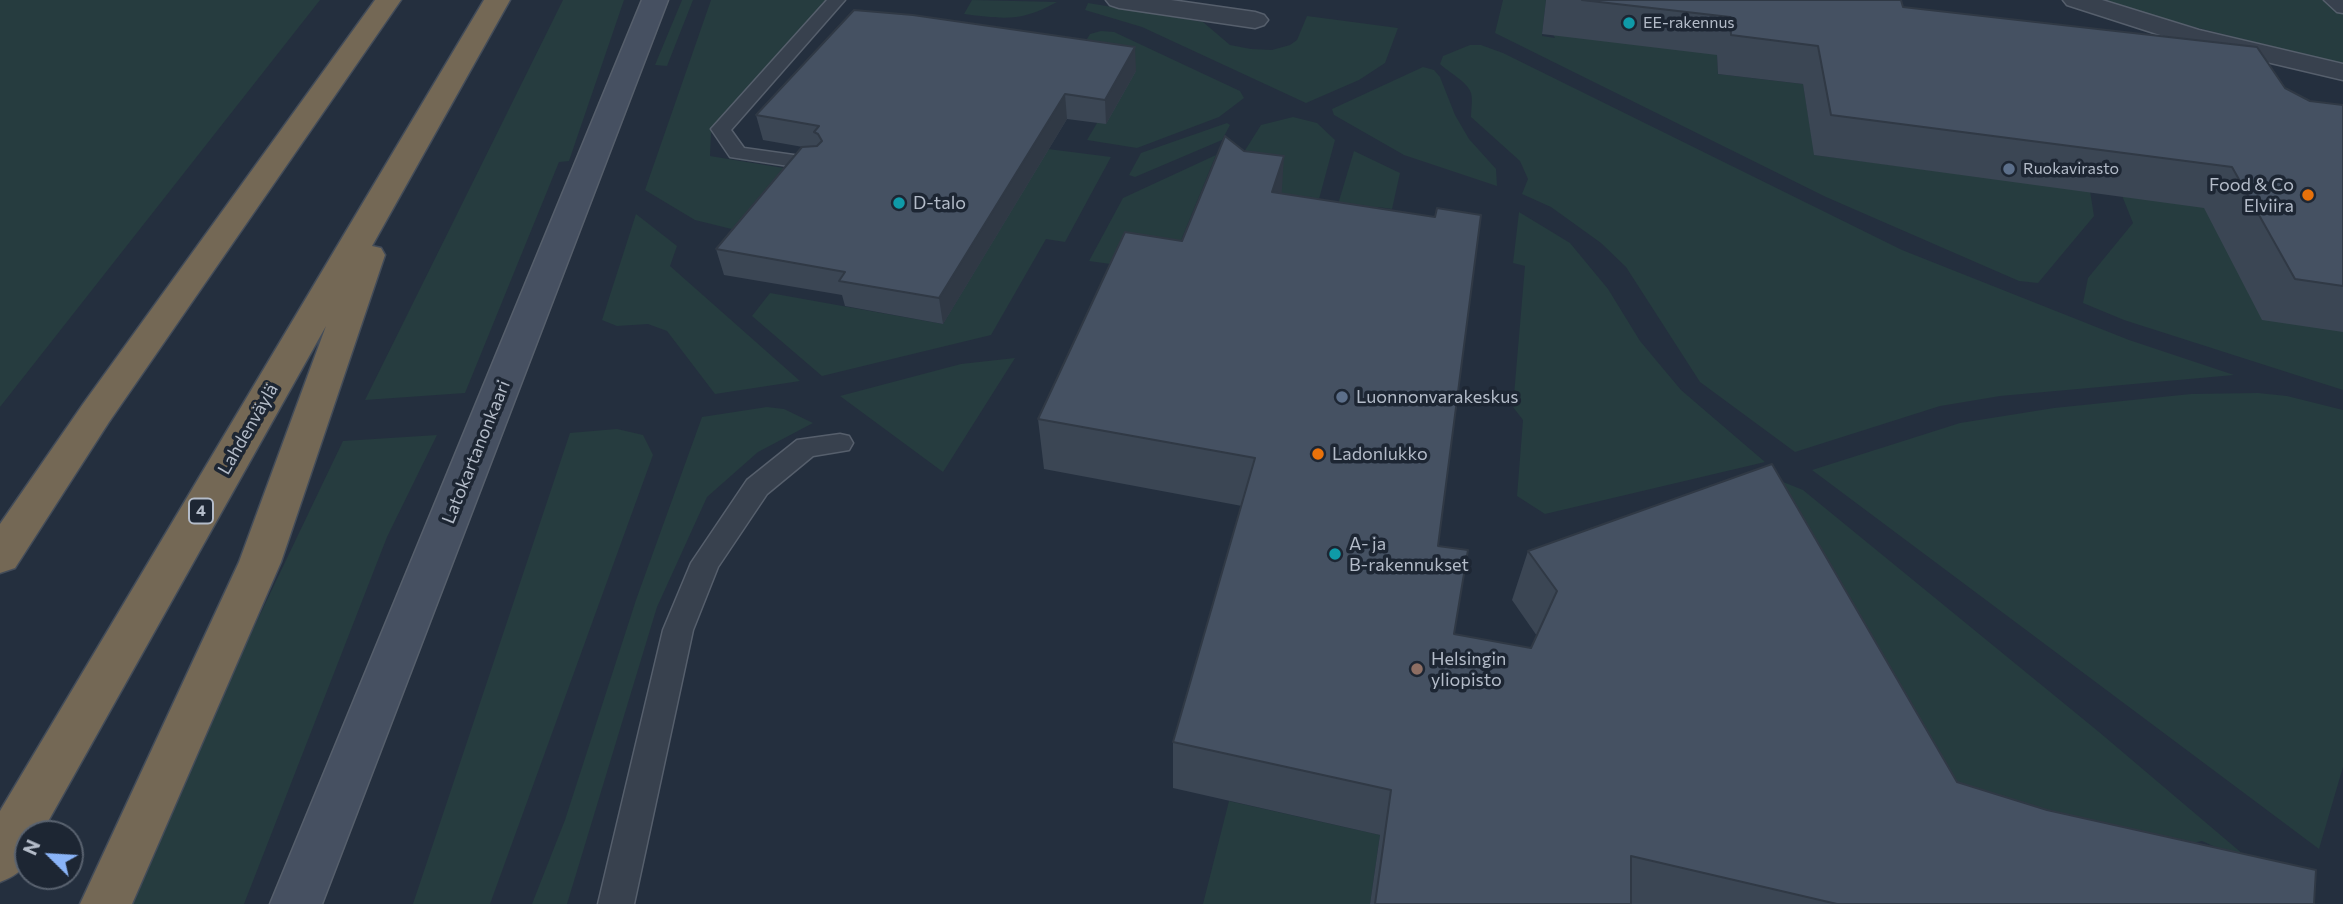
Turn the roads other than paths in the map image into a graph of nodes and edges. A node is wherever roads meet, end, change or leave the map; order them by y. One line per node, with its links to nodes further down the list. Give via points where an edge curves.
1 (388, 0): 13 (highway)
2 (497, 0): 11 (highway, Lahdenväylä / 4)
3 (655, 0): 19 (street, Latokartanonkaari)
4 (835, 0): 12 (lane, via 721,129 737,153)
5 (1119, 0): 9 (street)
6 (2076, 0): 10 (street, via 2191,36)
7 (2333, 0): 8 (lane)
8 (2343, 8)
9 (1255, 20)
10 (2343, 72)
11 (401, 164): 17 (highway, Lahdenväylä / 4); 18 (highway, via 260,562)
12 (815, 164)
13 (96, 413): 15 (highway); 16 (highway)
14 (840, 443): 20 (lane, via 806,447 757,487 705,563 678,630)
15 (0, 530)
16 (0, 557)
17 (0, 858)
18 (106, 904)
19 (296, 904)
20 (616, 904)

